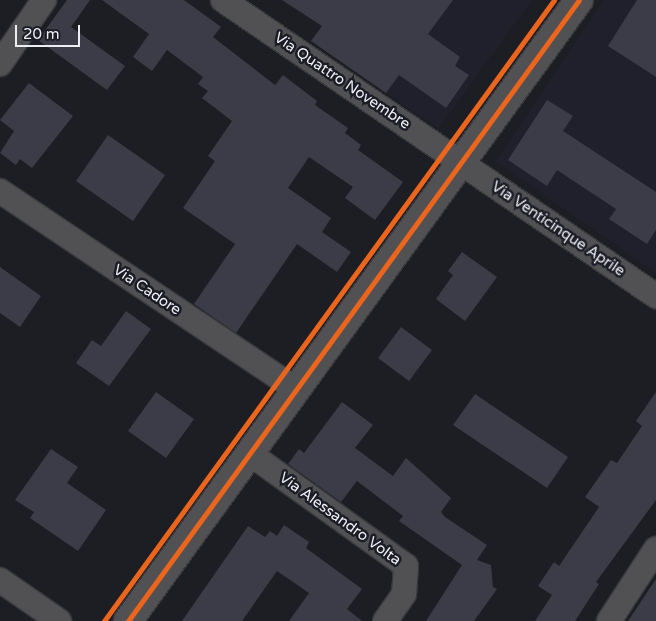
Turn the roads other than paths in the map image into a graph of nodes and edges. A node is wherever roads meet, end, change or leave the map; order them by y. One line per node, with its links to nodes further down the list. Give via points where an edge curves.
1 (44, 0): 4 (street)
2 (224, 0): 5 (street, Via Quattro Novembre)
3 (579, 0): 5 (street)
4 (0, 64)
5 (460, 162): 7 (street, Via Venticinque Aprile); 8 (street)
6 (0, 191): 8 (street, Via Cadore)
7 (656, 296)
8 (294, 388): 9 (street)
9 (249, 453): 13 (street); 14 (street, Via Alessandro Volta, via 406,566 404,594)
10 (656, 549): 15 (street)
11 (0, 580): 12 (street)
12 (59, 621)
13 (128, 621)
14 (385, 621)
15 (609, 621)

